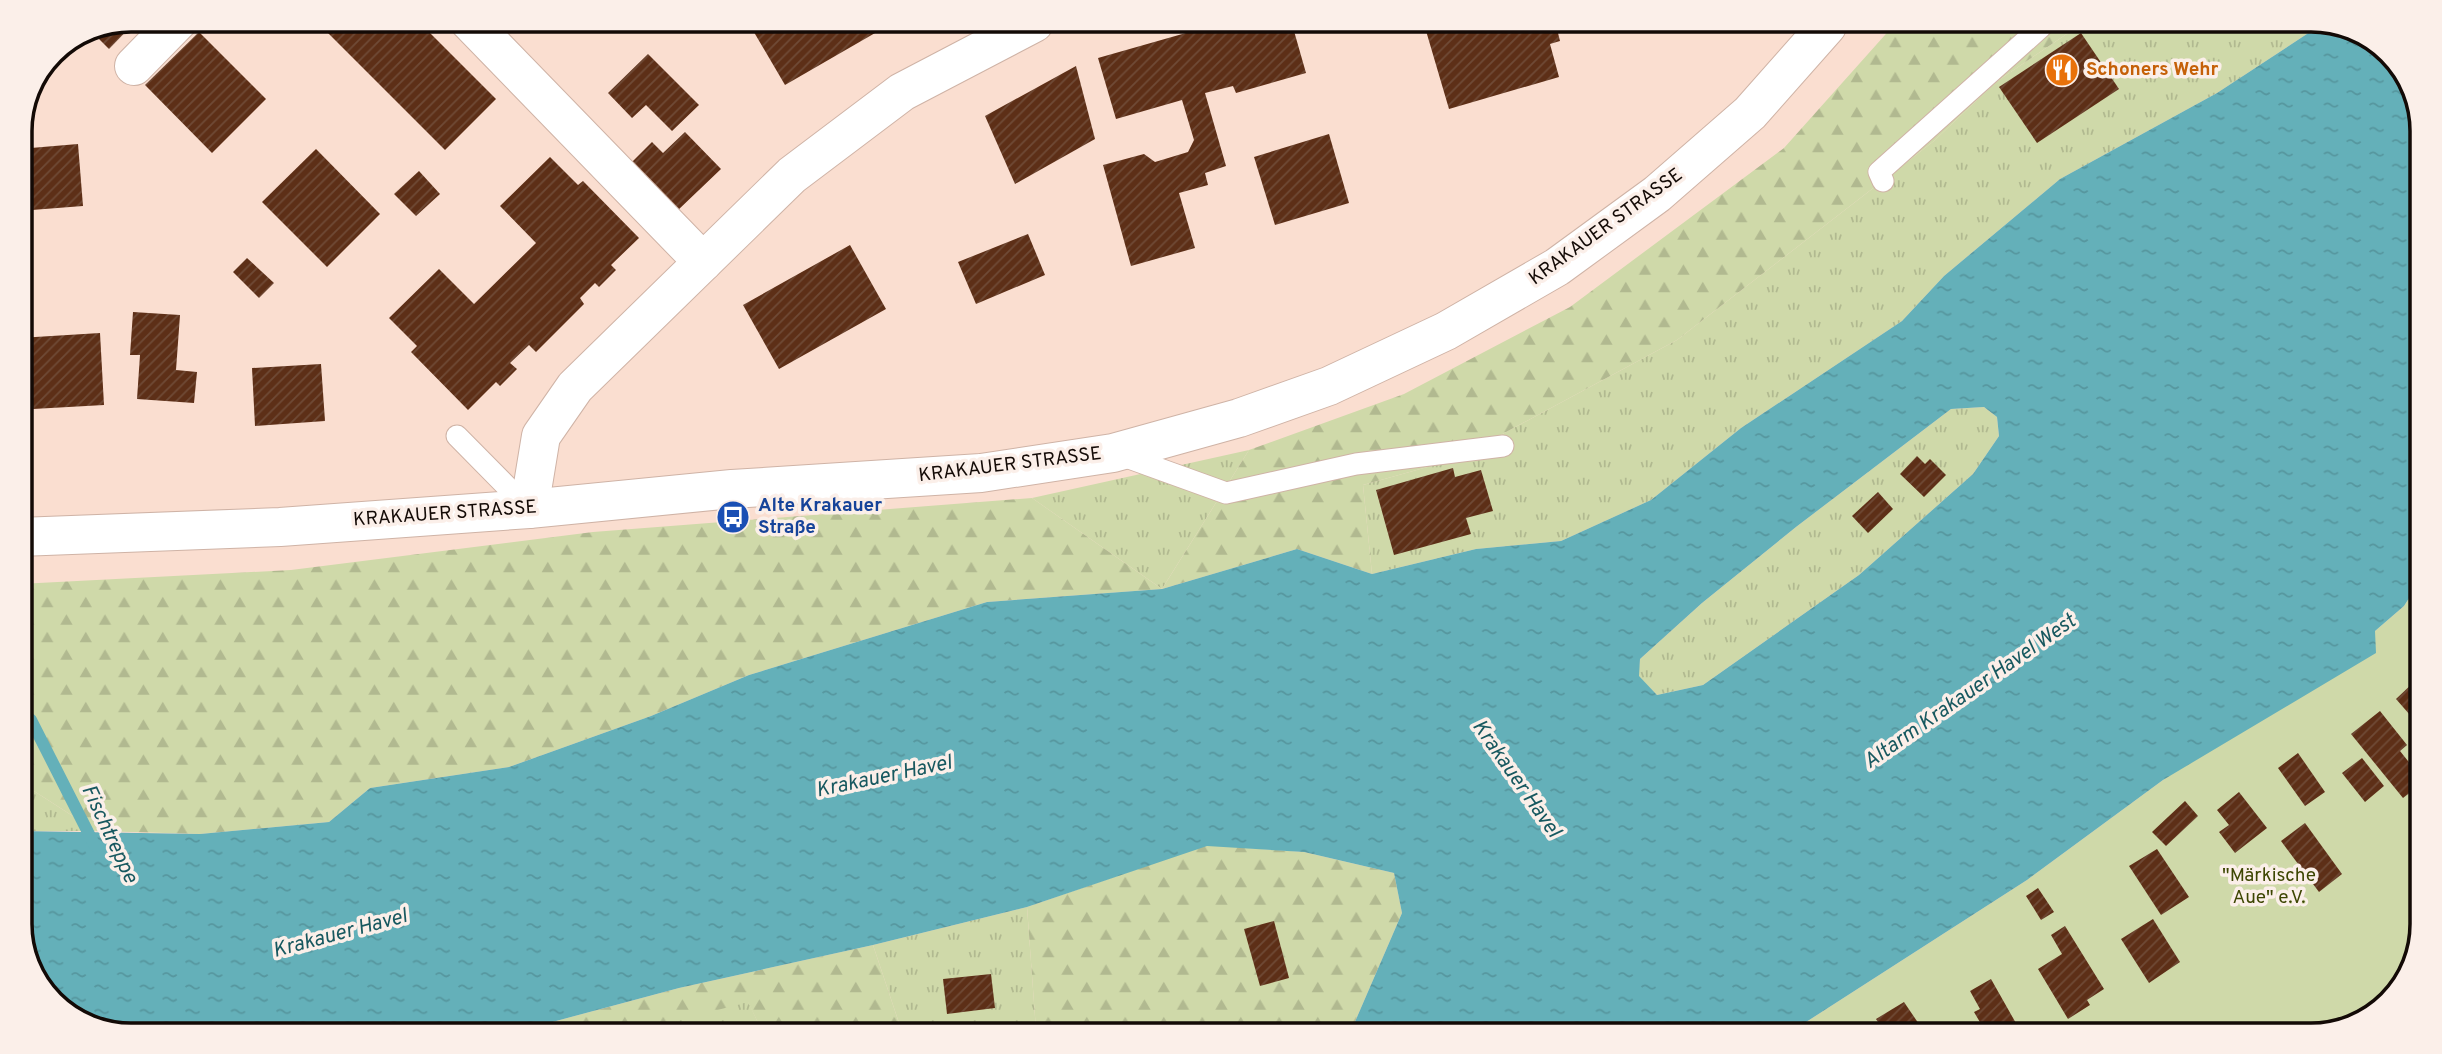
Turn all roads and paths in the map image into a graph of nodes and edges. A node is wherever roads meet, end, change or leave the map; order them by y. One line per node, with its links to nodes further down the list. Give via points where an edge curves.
1 (167, 32): 6 (main road)
2 (481, 32): 8 (main road)
3 (1017, 32): 8 (main road, via 902,92 792,175)
4 (1822, 32): 11 (main road, KRAKAUER STRASSE, via 1750,113 1657,194 1557,267 1446,331 1329,386 1239,418)
5 (2034, 32): 7 (lane, via 1880,172)
6 (134, 66)
7 (1883, 181)
8 (703, 262): 12 (main road, via 575,387 541,436)
9 (457, 436): 12 (lane)
10 (1503, 446): 11 (lane, via 1356,464 1226,493)
11 (1113, 453): 12 (main road, KRAKAUER STRASSE, via 981,473 732,489)
12 (529, 509): 13 (main road, KRAKAUER STRASSE, via 280,527)
13 (32, 537)

